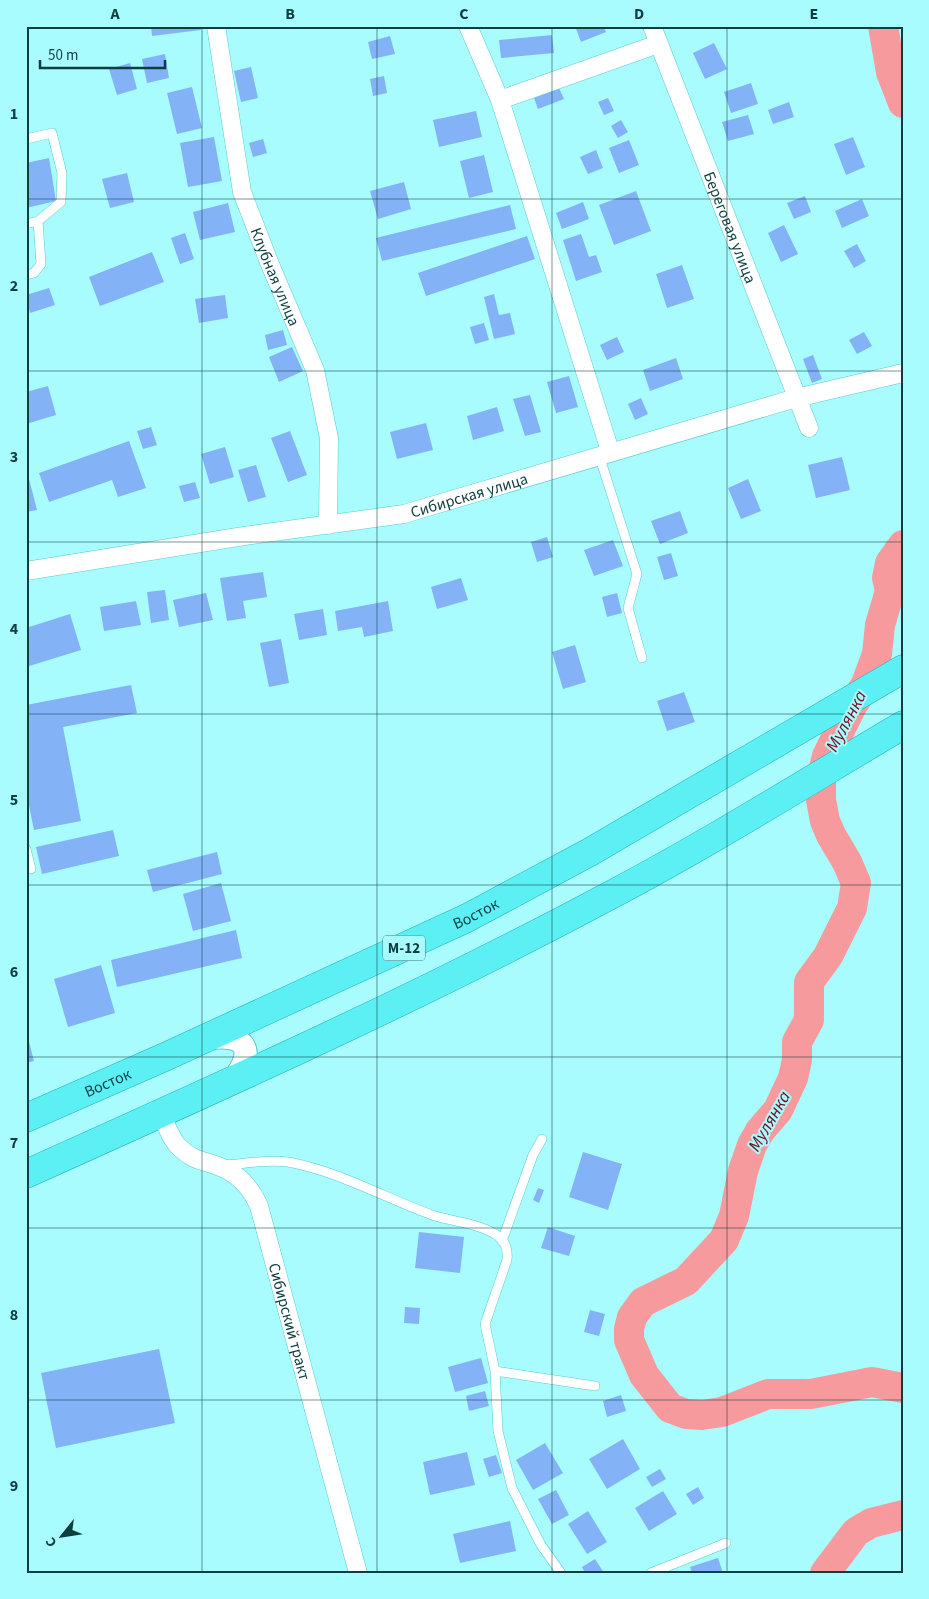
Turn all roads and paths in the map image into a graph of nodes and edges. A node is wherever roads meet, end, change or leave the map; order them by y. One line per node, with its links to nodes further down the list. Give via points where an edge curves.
1 (216, 26): 14 (street, Клубная улица, via 242,192 315,370 329,438)
2 (468, 26): 5 (street)
3 (652, 26): 4 (street, Береговая улица)
4 (658, 44): 5 (street); 11 (street, Береговая улица)
5 (500, 100): 13 (street)
6 (26, 139): 7 (lane, via 52,133 62,173 61,202)
7 (38, 221): 8 (lane); 9 (lane, via 42,264 34,273)
8 (26, 224)
9 (26, 275)
10 (903, 373): 11 (street, Сибирская улица)
11 (796, 398): 12 (street, Береговая улица); 13 (street, Сибирская улица)
12 (809, 428)
13 (604, 453): 14 (street, Сибирская улица, via 404,514); 16 (lane, via 637,574 628,608)
14 (328, 525): 15 (street, Сибирская улица)
15 (26, 571)
16 (642, 658)
17 (903, 669): 21 (highway, Восток / М-12, via 590,852 467,918)
18 (903, 725): 22 (highway, via 610,896 392,1006)
19 (26, 849): 20 (lane)
20 (31, 869)
21 (204, 1039): 22 (street, via 230,1037 244,1045 244,1064); 24 (highway, Восток / М-12)
22 (232, 1081): 23 (highway)
23 (161, 1114): 26 (street, Сибирский тракт, via 178,1147 192,1158); 27 (highway)
24 (26, 1118)
25 (542, 1139): 28 (lane, via 533,1155)
26 (218, 1166): 28 (lane, via 274,1161 302,1165 435,1216 492,1233); 32 (street, Сибирский тракт, via 238,1177 252,1191 259,1206)
27 (26, 1174)
28 (502, 1241): 29 (lane, via 507,1260 485,1324)
29 (495, 1371): 30 (lane); 33 (lane, via 498,1431 512,1488 541,1545)
30 (595, 1386)
31 (726, 1542): 34 (lane)
32 (358, 1573)
33 (561, 1573)
34 (651, 1573)

